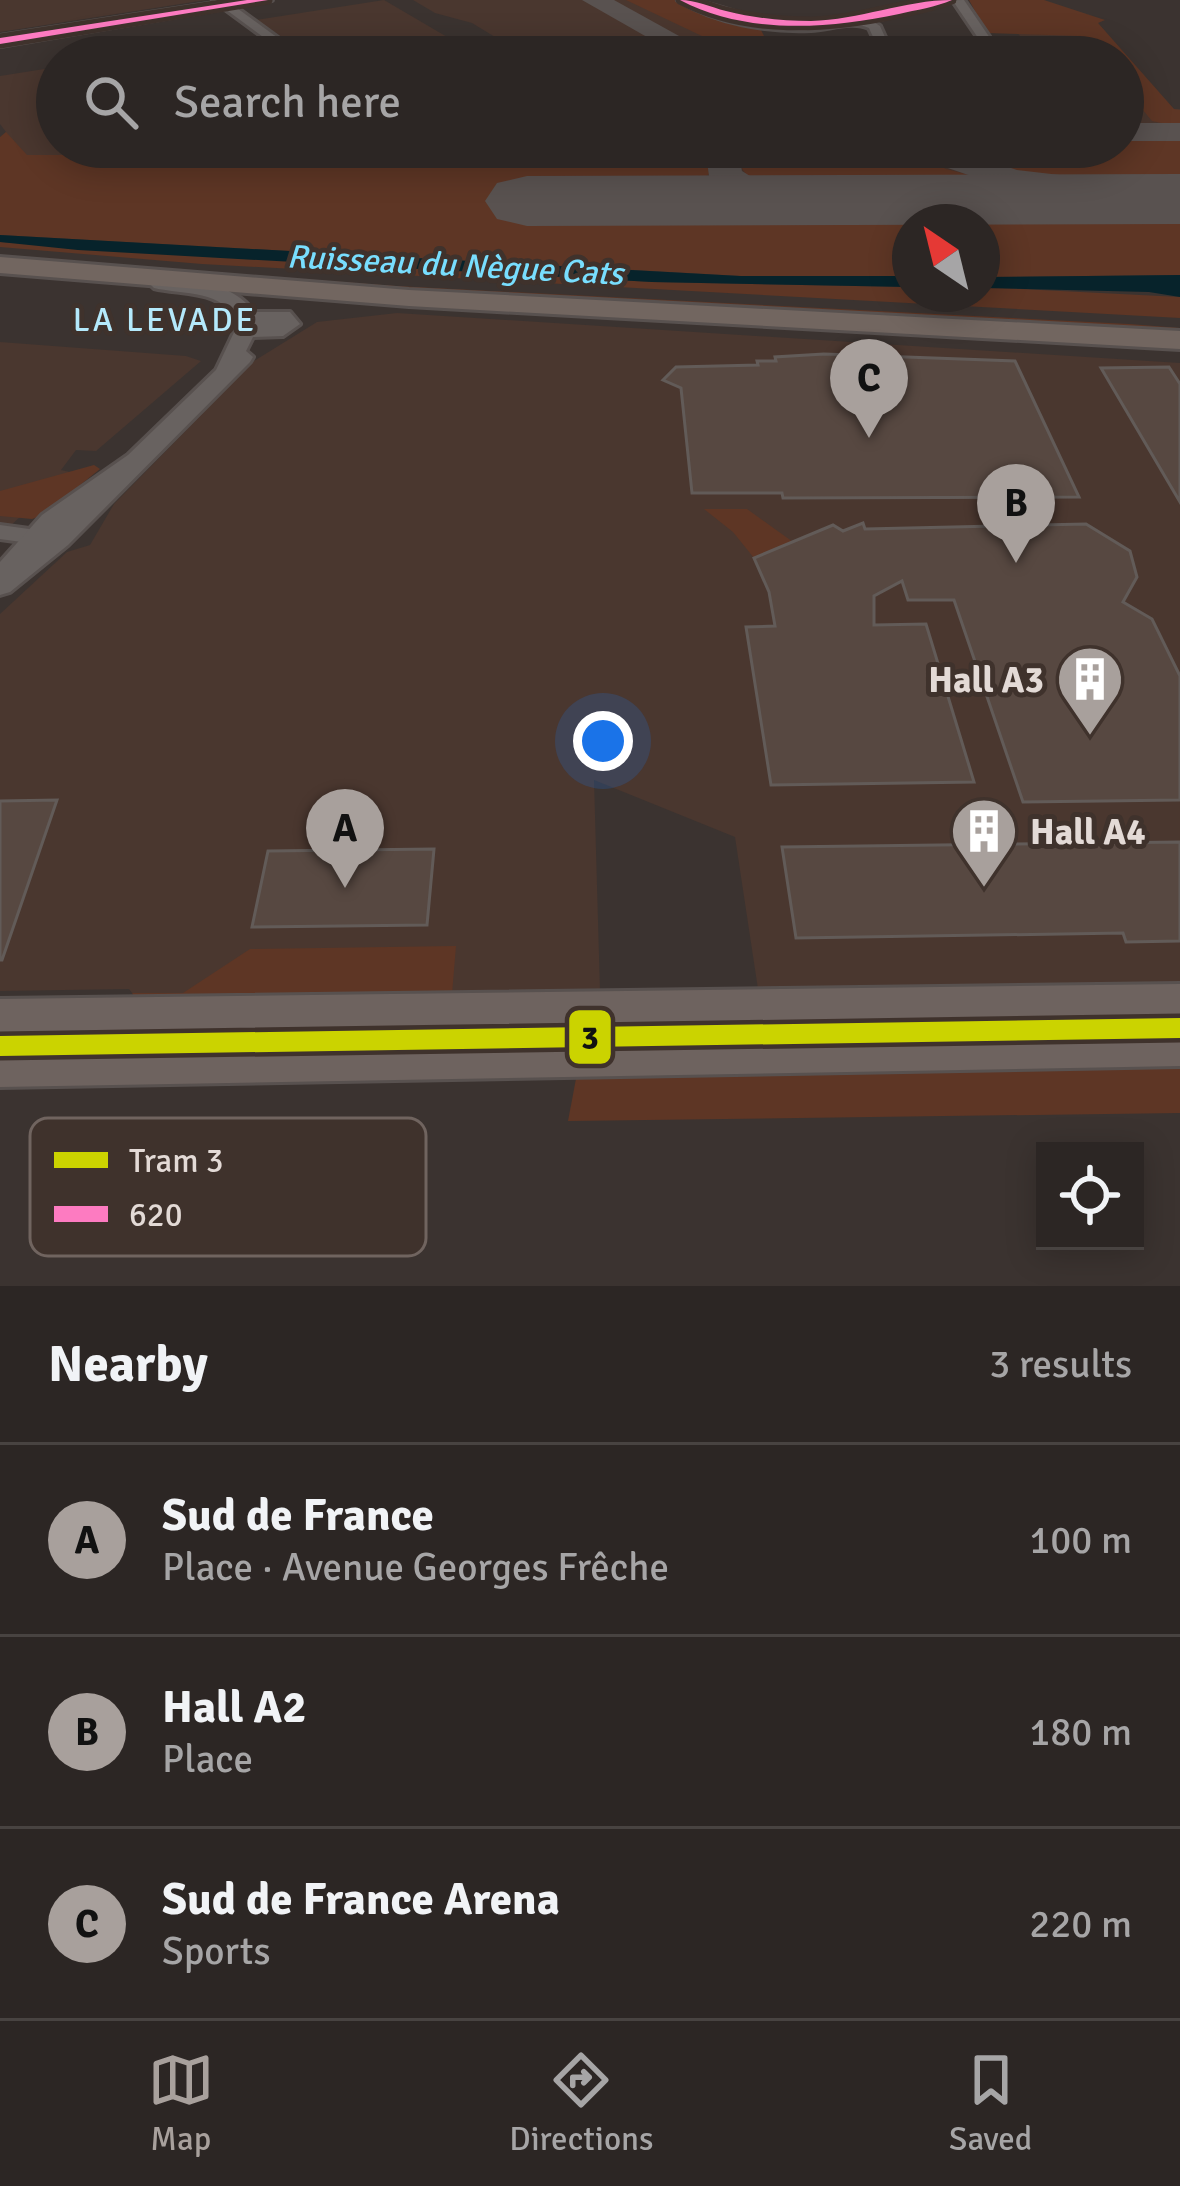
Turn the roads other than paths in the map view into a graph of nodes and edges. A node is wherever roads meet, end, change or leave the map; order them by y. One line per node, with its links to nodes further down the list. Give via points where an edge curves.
1 (264, 0): 5 (main road)
2 (684, 0): 6 (street, via 766,28)
3 (948, 0): 6 (street)
4 (958, 0): 9 (street)
5 (228, 2): 7 (street); 10 (main road)
6 (859, 19): 8 (street)
7 (271, 36)
8 (879, 36)
9 (983, 36)
10 (0, 39)
11 (0, 253): 15 (highway)
12 (0, 265): 13 (highway)
13 (132, 277): 14 (street, via 226,296); 16 (highway)
14 (250, 322): 17 (street); 17 (street, via 257,332 282,330)
15 (1180, 326)
16 (1180, 340)
17 (226, 368): 20 (street)
18 (0, 523): 20 (street)
19 (0, 532): 20 (street)
20 (46, 538): 21 (street)
21 (0, 582)
22 (1180, 1004): 23 (main road)
23 (0, 1020)
24 (1180, 1045): 25 (main road)
25 (0, 1065)

